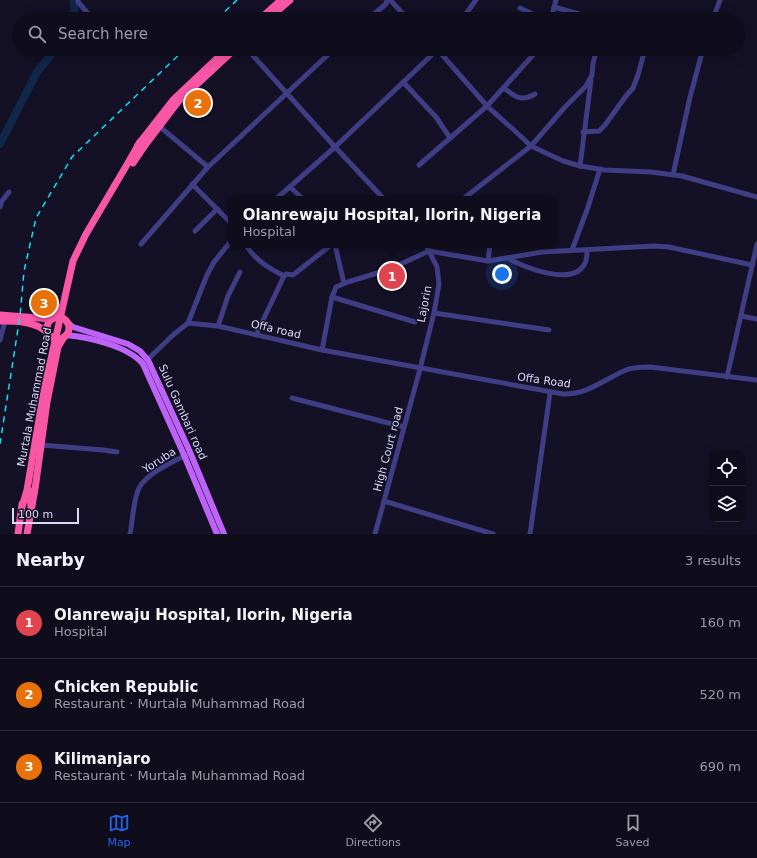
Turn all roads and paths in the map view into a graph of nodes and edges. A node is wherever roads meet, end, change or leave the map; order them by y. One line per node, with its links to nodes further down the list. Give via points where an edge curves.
1 (78, 0): 11 (street)
2 (281, 0): 12 (highway)
3 (290, 0): 13 (highway)
4 (387, 0): 14 (street)
5 (390, 0): 15 (street)
6 (476, 0): 16 (street)
7 (556, 0): 9 (street)
8 (720, 0): 20 (street)
9 (554, 7): 18 (street); 19 (street)
10 (520, 8): 17 (street)
11 (86, 12)
12 (268, 12)
13 (276, 12)
14 (376, 12)
15 (401, 12)
16 (467, 12)
17 (528, 12)
18 (552, 12)
19 (572, 12)
20 (716, 12)
21 (220, 56): 40 (highway, Murtala Muhammad Road, via 174,99)
22 (227, 56): 37 (highway, Murtala Muhammad Road, via 178,102)
23 (252, 56): 34 (street)
24 (327, 56): 34 (street)
25 (431, 56): 32 (street)
26 (444, 56): 36 (street)
27 (531, 56): 33 (street)
28 (595, 56): 31 (street)
29 (643, 56): 38 (street, via 633,88 605,125 599,131)
30 (702, 56): 47 (street)
31 (592, 75): 38 (street); 41 (street, via 586,86)
32 (403, 82): 39 (street, via 436,117); 42 (street)
33 (504, 88): 35 (street, via 518,98); 36 (street)
34 (287, 94): 42 (street); 45 (street)
35 (535, 94)
36 (487, 106): 39 (street); 41 (street)
37 (159, 126): 40 (highway, Murtala Muhammad Road); 45 (street)
38 (583, 132): 44 (street)
39 (450, 138): 43 (street)
40 (142, 143): 80 (highway, Murtala Muhammad Road, via 113,180 72,250 58,310); 83 (highway, Murtala Muhammad Road, via 77,255 64,310); 103 (highway, Murtala Muhammad Road, via 112,191 75,262)
41 (531, 146): 44 (street); 54 (street)
42 (334, 147): 49 (street); 51 (street)
43 (419, 165)
44 (580, 166): 46 (street)
45 (208, 167): 48 (street)
46 (600, 169): 47 (street); 68 (street)
47 (673, 175): 55 (street)
48 (192, 184): 57 (street); 60 (street)
49 (290, 186): 52 (street); 53 (street)
50 (9, 192): 56 (street)
51 (379, 194)
52 (279, 196)
53 (301, 196)
54 (466, 196)
55 (757, 197)
56 (0, 207)
57 (217, 209): 58 (street); 59 (street)
58 (228, 220)
59 (195, 231)
60 (141, 244)
61 (757, 244): 73 (street)
62 (228, 245): 85 (street, via 207,275)
63 (248, 248): 75 (street, via 257,260)
64 (327, 248): 75 (street, via 294,275)
65 (336, 248): 76 (street)
66 (428, 248): 70 (street, Lajorin)
67 (490, 248): 72 (street)
68 (572, 250): 69 (street); 71 (street, via 534,252)
69 (587, 250): 71 (street, via 586,261 576,274 552,274 528,268); 73 (street, via 669,247)
70 (429, 251): 72 (street); 76 (street, via 390,269); 78 (street, Lajorin, via 439,277)
71 (508, 258): 72 (street)
72 (488, 261)
73 (752, 265): 79 (street)
74 (240, 272): 86 (street, via 228,296)
75 (284, 276): 89 (street)
76 (344, 283): 77 (street, via 336,287)
77 (332, 297): 84 (street); 92 (street)
78 (434, 313): 87 (street); 94 (street, Lajorin)
79 (741, 316): 82 (street); 95 (street)
80 (53, 318): 81 (highway); 83 (highway, via 60,318); 88 (highway, via 48,325)
81 (2, 319): 88 (highway, via 37,325); 91 (street)
82 (757, 319)
83 (66, 322): 90 (highway, via 69,328); 93 (main road, Sulu Gambari road, via 73,328 135,347)
84 (415, 322)
85 (188, 323): 86 (street, Offa road); 93 (street)
86 (218, 326): 89 (street, Offa road)
87 (549, 330)
88 (49, 334): 90 (highway, via 56,339); 105 (highway, Murtala Muhammad Road, via 51,343 39,393)
89 (256, 335): 92 (street, Offa road)
90 (65, 336): 93 (main road, via 89,339 122,349); 100 (highway, Murtala Muhammad Road, via 58,347)
91 (0, 340)
92 (322, 350): 94 (street, Offa road)
93 (146, 362): 102 (main road, Sulu Gambari road)
94 (420, 369): 97 (street, Offa Road); 99 (street, High Court road)
95 (727, 377): 96 (street, Offa Road); 97 (street, Offa Road, via 637,367 580,394)
96 (757, 380)
97 (550, 393): 114 (street)
98 (292, 398): 99 (street)
99 (404, 426): 104 (street, High Court road)
100 (40, 445): 101 (street); 106 (highway, Murtala Muhammad Road)
101 (117, 452)
102 (187, 454): 109 (street, Yoruba, via 142,483 136,499); 110 (main road); 111 (main road, Sulu Gambari road)
103 (33, 464): 105 (highway, Murtala Muhammad Road); 106 (highway, Murtala Muhammad Road)
104 (384, 501): 112 (street, High Court road); 113 (street)
105 (22, 507): 107 (highway, Murtala Muhammad Road)
106 (31, 509): 108 (highway, Murtala Muhammad Road)
107 (18, 534)
108 (27, 534)
109 (130, 534)
110 (217, 534)
111 (224, 534)
112 (376, 534)
113 (493, 534)
114 (530, 534)

